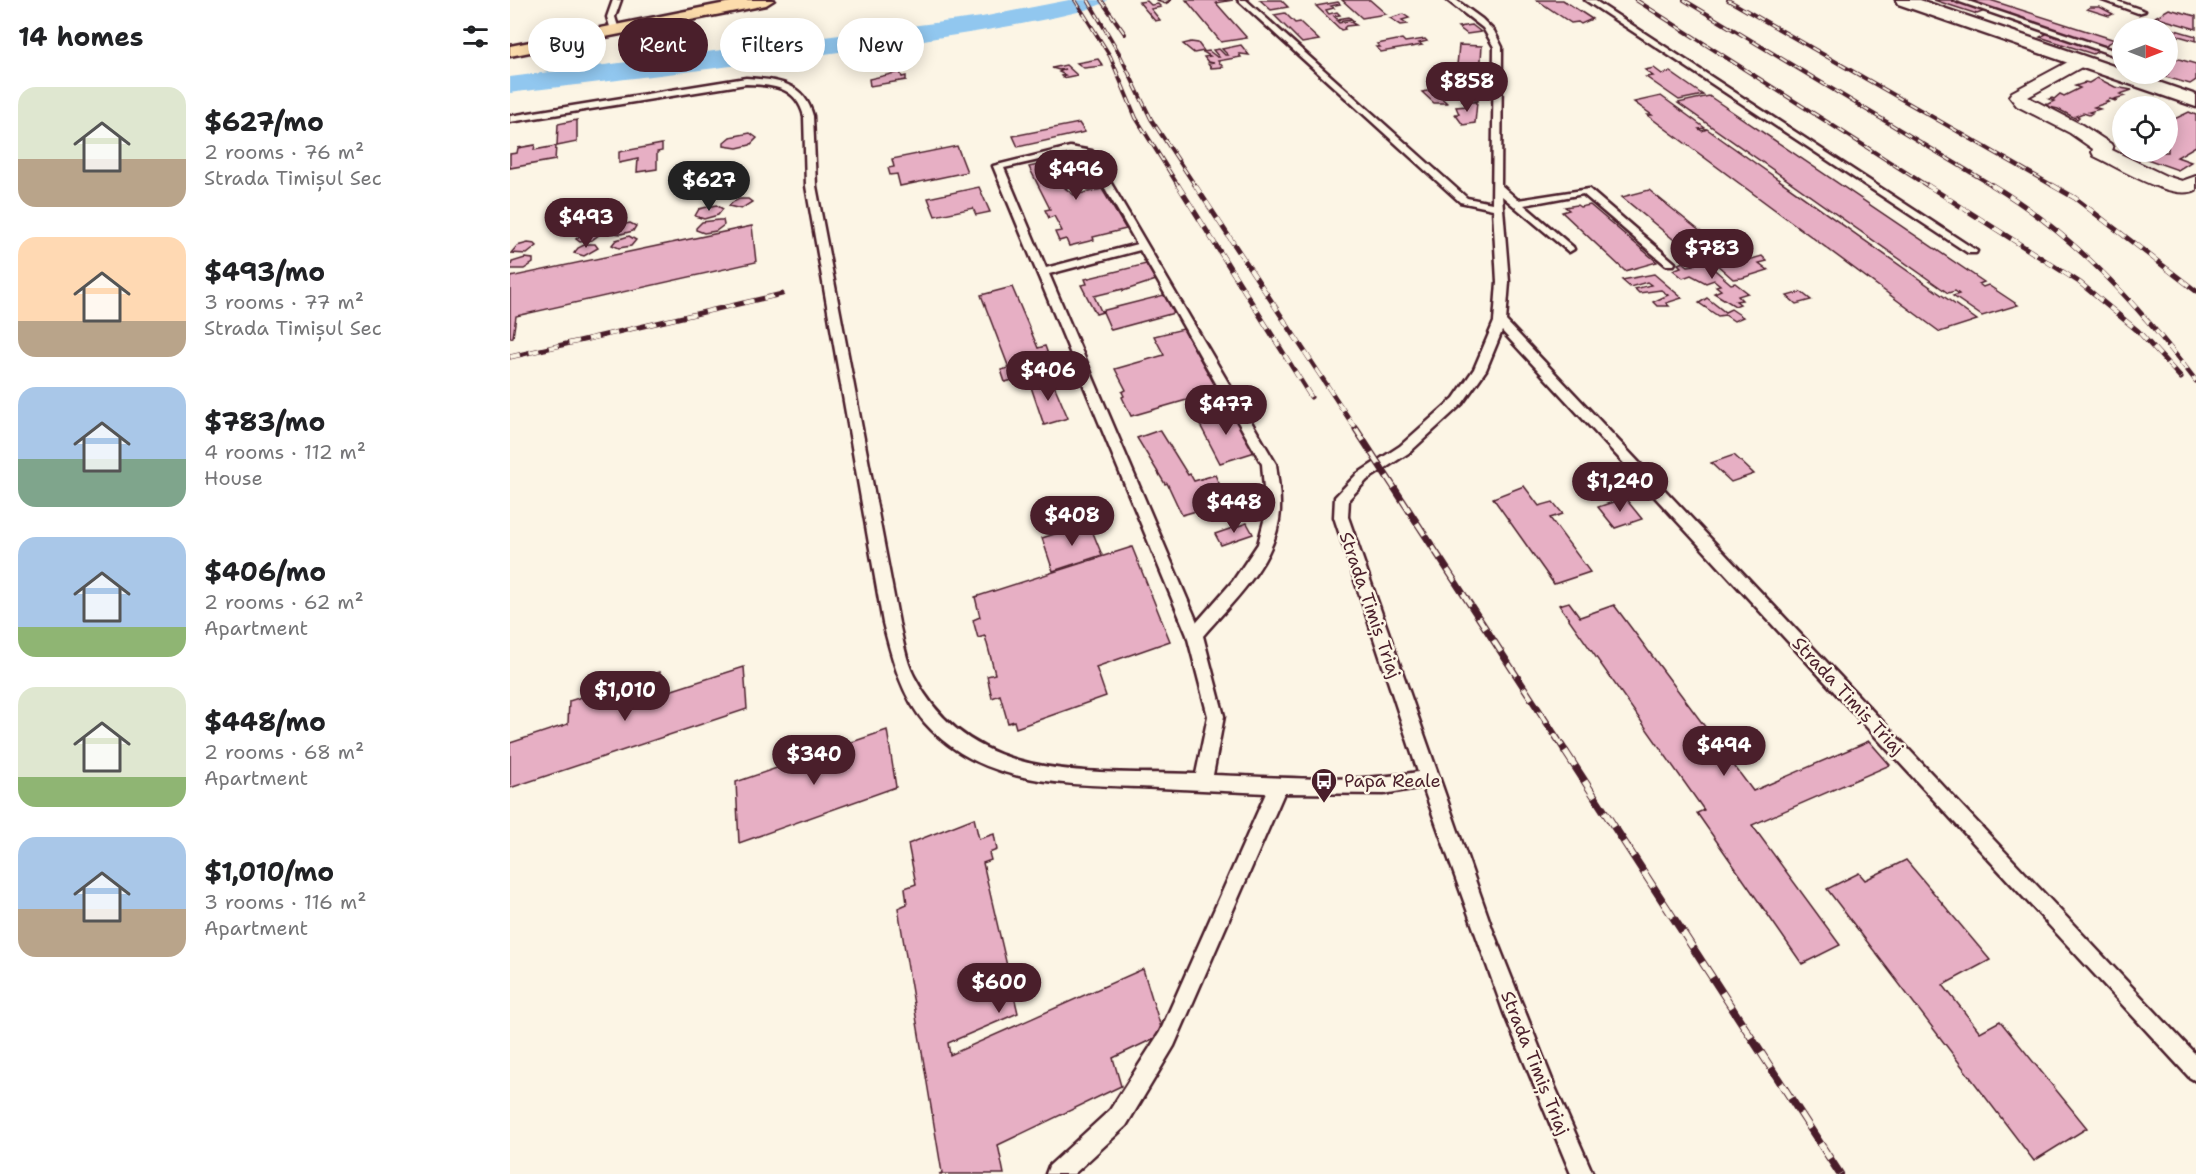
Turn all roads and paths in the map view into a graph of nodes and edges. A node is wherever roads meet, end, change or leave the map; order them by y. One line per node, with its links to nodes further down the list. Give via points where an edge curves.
1 (617, 0): 10 (lane, via 611,17)
2 (766, 0): 10 (main road)
3 (1242, 0): 19 (lane, via 1464,200)
4 (1451, 0): 17 (lane, Strada Timiș Triaj, via 1495,37 1498,47)
5 (1589, 0): 22 (lane)
6 (1904, 0): 13 (main road)
7 (1958, 0): 12 (lane)
8 (2106, 0): 9 (lane)
9 (2141, 11)
10 (615, 30): 11 (main road)
11 (510, 51)
12 (2112, 53)
13 (2081, 60): 14 (main road); 16 (street, via 2018,96 2076,129 2103,148 2101,152 2184,188)
14 (2196, 101)
15 (510, 118): 28 (lane, via 746,81 792,90 803,99 810,126 811,186 904,676 931,718 966,747 1006,766 1055,776)
16 (2196, 182)
17 (1496, 186): 18 (lane); 19 (lane, Strada Timiș Triaj)
18 (1517, 203): 21 (lane); 23 (lane, via 1585,191)
19 (1497, 207): 25 (lane, Strada Timiș Triaj, via 1503,282)
20 (1143, 246): 24 (lane); 24 (lane, via 1089,153 1070,150 998,166); 26 (lane, via 1269,464 1274,497 1270,530 1252,567)
21 (1569, 249)
22 (1972, 251)
23 (1670, 264)
24 (1043, 272): 26 (lane)
25 (1500, 322): 27 (lane, Strada Timiș Triaj, via 1480,370 1458,401 1405,449 1362,477 1342,497 1341,517); 30 (lane, Strada Timiș Triaj)
26 (1195, 635): 28 (lane, via 1216,716)
27 (1428, 778): 29 (lane, via 1384,786); 32 (lane, Strada Timiș Triaj, via 1544,1090)
28 (1203, 781): 29 (lane)
29 (1279, 784): 31 (lane, via 1167,1039 1119,1118)
30 (2196, 1070)
31 (1057, 1174)
32 (1582, 1174)

